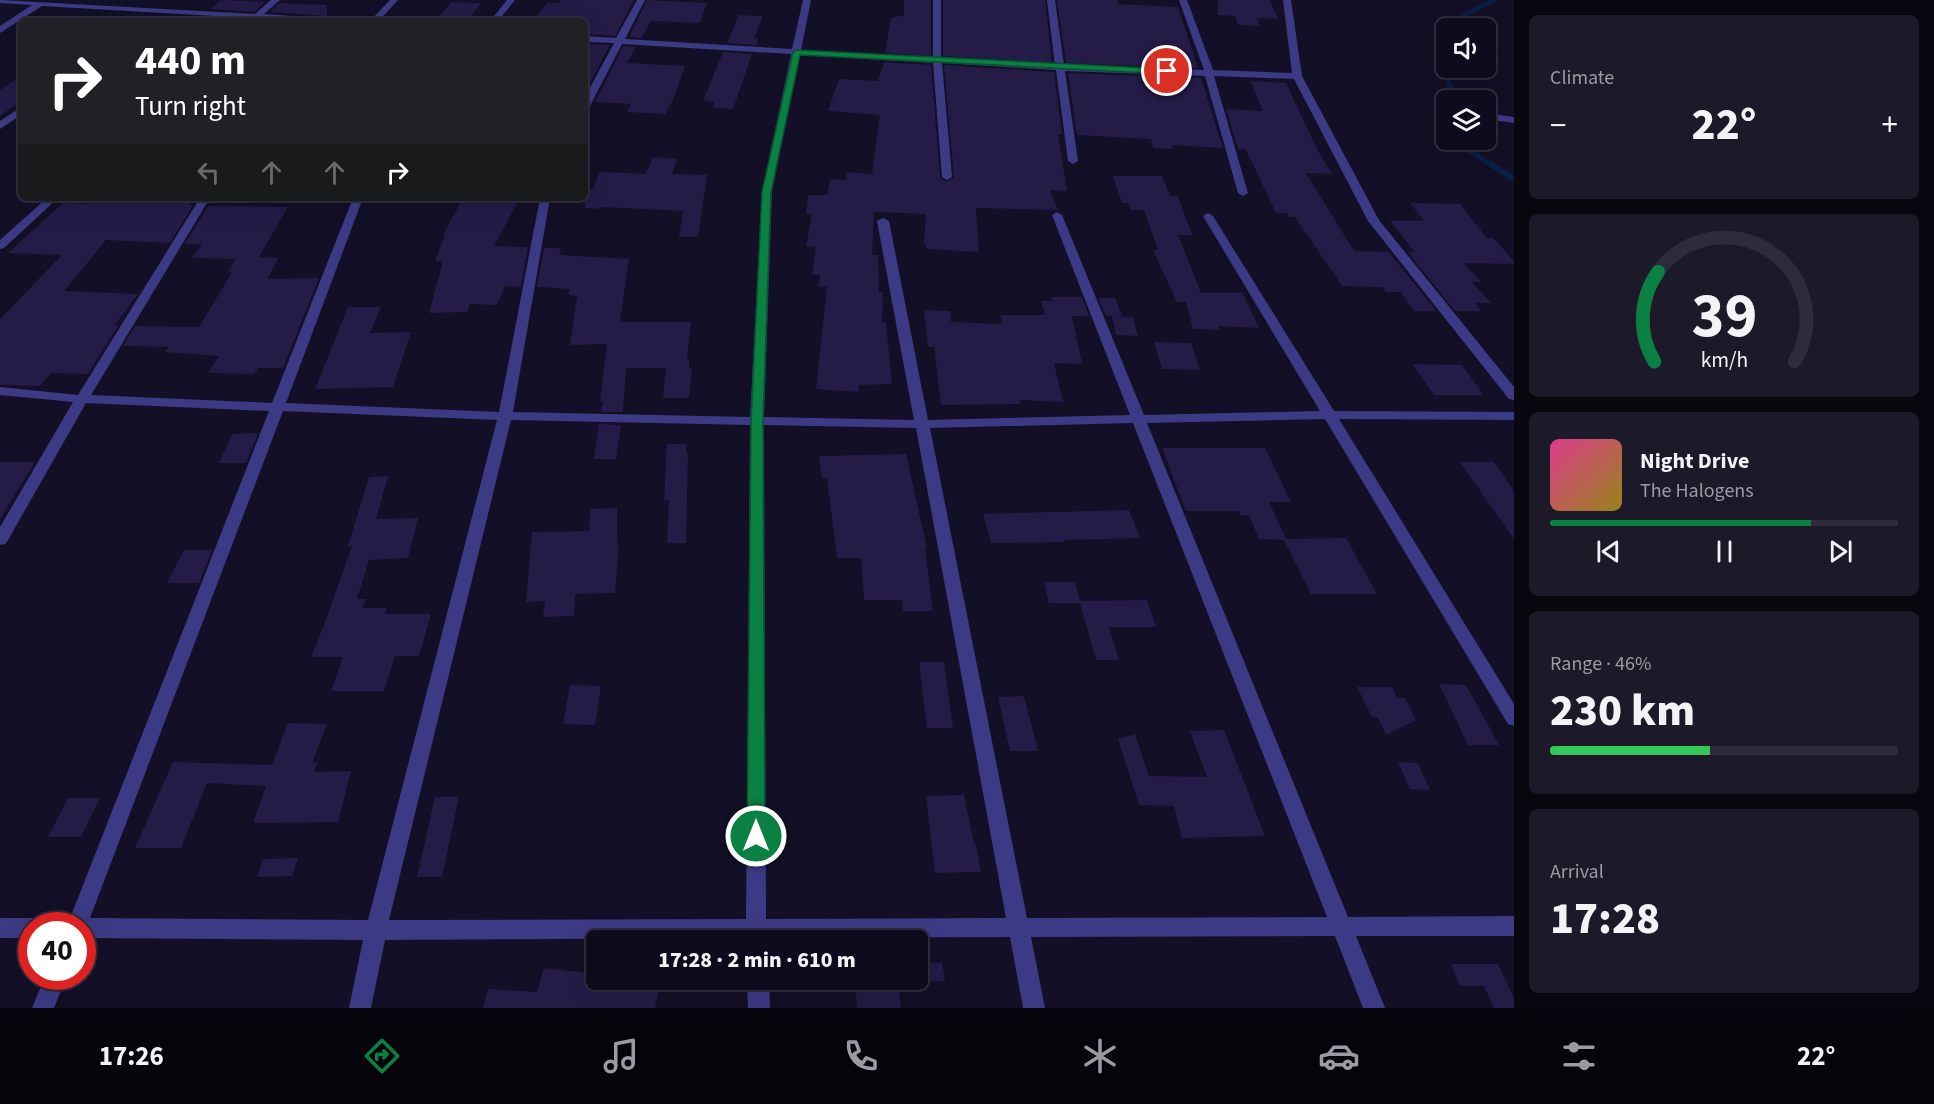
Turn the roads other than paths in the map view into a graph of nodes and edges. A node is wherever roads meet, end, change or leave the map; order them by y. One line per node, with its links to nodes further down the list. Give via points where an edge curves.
1 (165, 0): 13 (street)
2 (276, 0): 18 (street)
3 (394, 0): 19 (street)
4 (511, 0): 20 (street)
5 (640, 0): 23 (street)
6 (807, 0): 24 (street)
7 (937, 0): 25 (street)
8 (1051, 0): 26 (street)
9 (1183, 0): 27 (street)
10 (1287, 0): 28 (street)
11 (0, 1): 12 (street)
12 (43, 2): 13 (street); 14 (street)
13 (151, 10): 16 (street); 17 (street)
14 (18, 18)
15 (18, 18): 21 (street)
16 (141, 18)
17 (243, 18)
18 (255, 18)
19 (377, 18)
20 (496, 18)
21 (0, 30)
22 (588, 39): 23 (street)
23 (618, 42): 24 (street); 29 (street)
24 (797, 52): 25 (street); 53 (street, via 767,192)
25 (938, 60): 26 (street); 35 (street)
26 (1061, 68): 27 (street); 34 (street)
27 (1209, 73): 28 (street); 36 (street)
28 (1297, 76): 46 (street, via 1374,221)
29 (588, 100)
30 (18, 112): 33 (street)
31 (1496, 118): 32 (street)
32 (1514, 120)
33 (0, 126)
34 (1073, 161)
35 (947, 177)
36 (1243, 193)
37 (50, 201): 44 (street)
38 (203, 201): 47 (street)
39 (357, 201): 48 (street)
40 (544, 201): 50 (street)
41 (1057, 215): 52 (street)
42 (1208, 216): 49 (street)
43 (883, 221): 54 (street)
44 (0, 246)
45 (0, 391): 47 (street)
46 (1514, 396)
47 (82, 399): 48 (street); 55 (street)
48 (277, 407): 50 (street); 57 (street)
49 (1328, 415): 51 (street); 52 (street); 56 (street)
50 (505, 416): 53 (street); 64 (street)
51 (1514, 416)
52 (1136, 418): 54 (street); 60 (street)
53 (757, 420): 54 (street); 65 (street)
54 (922, 424): 59 (street)
55 (0, 540)
56 (1514, 719)
57 (82, 912)
58 (1514, 926): 60 (street)
59 (1018, 927): 60 (street); 66 (street); 73 (street)
60 (1342, 927): 74 (street)
61 (0, 928): 62 (street)
62 (18, 928)
63 (96, 928): 64 (street)
64 (376, 930): 67 (street); 71 (street)
65 (756, 930)
66 (920, 930)
67 (586, 933)
68 (50, 990): 70 (street)
69 (758, 990): 72 (street)
70 (43, 1008)
71 (360, 1008)
72 (759, 1008)
73 (1034, 1008)
74 (1374, 1008)

